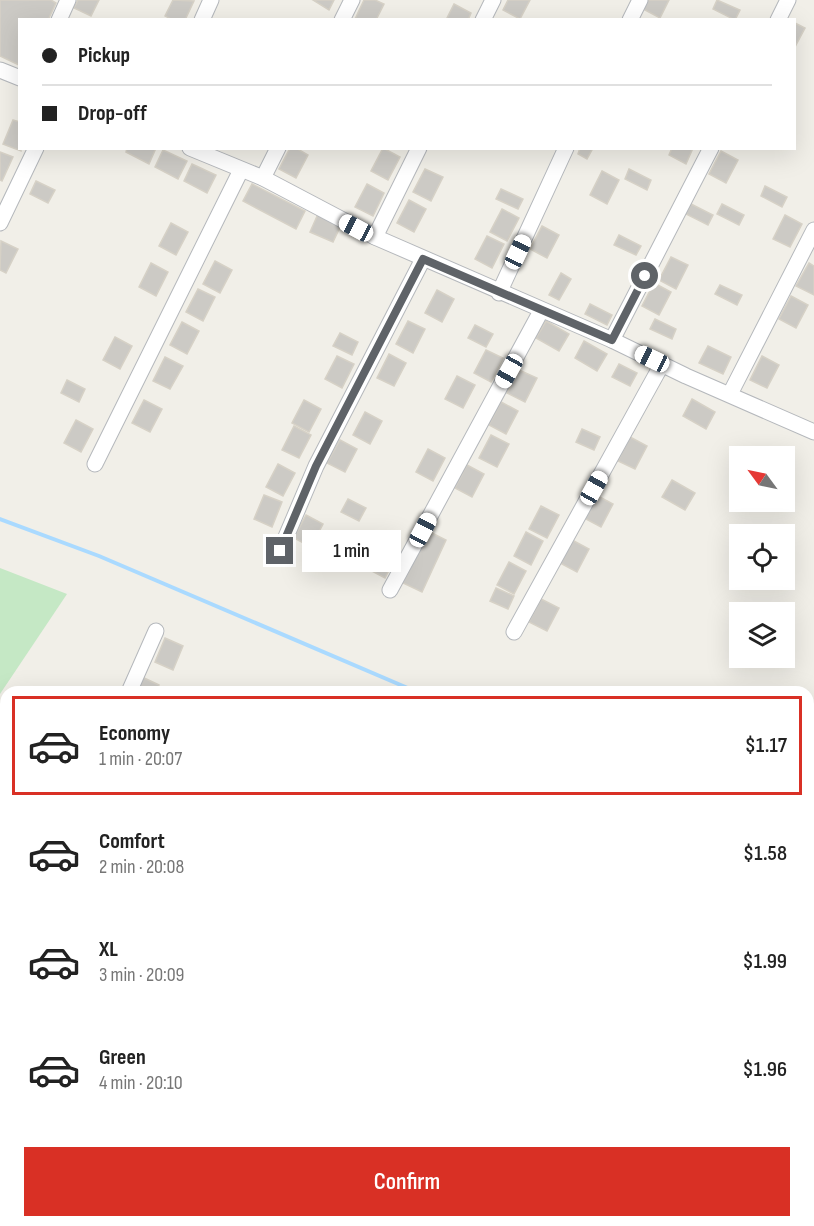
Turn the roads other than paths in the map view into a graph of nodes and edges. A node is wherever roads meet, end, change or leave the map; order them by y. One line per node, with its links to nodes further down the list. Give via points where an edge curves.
1 (68, 0): 7 (street)
2 (211, 0): 8 (street)
3 (352, 0): 9 (street)
4 (493, 0): 10 (street)
5 (640, 0): 11 (street)
6 (788, 0): 12 (street)
7 (60, 18)
8 (203, 18)
9 (343, 18)
10 (484, 18)
11 (631, 18)
12 (779, 18)
13 (0, 70): 14 (street)
14 (18, 77)
15 (35, 150): 23 (street)
16 (195, 150): 21 (street)
17 (277, 150): 22 (street)
18 (418, 150): 25 (street)
19 (565, 150): 27 (street)
20 (710, 150): 29 (street)
21 (241, 170): 22 (street); 33 (street)
22 (263, 178): 25 (street)
23 (0, 223)
24 (814, 230): 31 (street)
25 (375, 237): 26 (street)
26 (423, 259): 27 (street); 34 (street, via 316,466)
27 (499, 293): 28 (street)
28 (541, 311): 29 (street); 35 (street)
29 (612, 340): 30 (street)
30 (662, 364): 31 (street); 37 (street)
31 (730, 394): 32 (street)
32 (814, 432)
33 (94, 464)
34 (280, 551)
35 (390, 590)
36 (156, 631): 38 (street)
37 (514, 632)
38 (132, 686)

